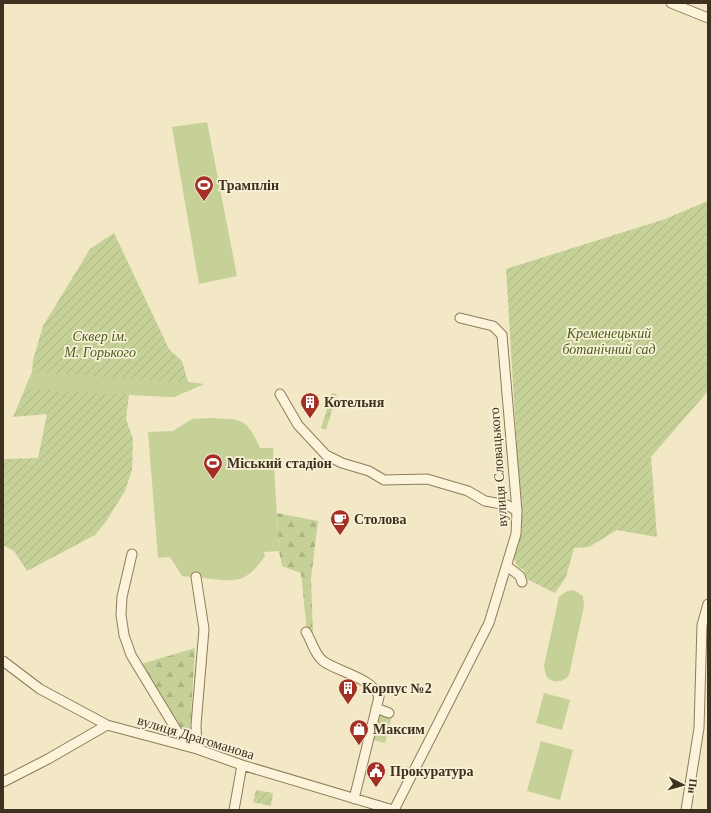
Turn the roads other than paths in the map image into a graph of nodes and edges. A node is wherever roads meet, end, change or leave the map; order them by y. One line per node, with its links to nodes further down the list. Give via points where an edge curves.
1 (671, 3): 2 (street)
2 (708, 18)
3 (460, 318): 5 (street, вулиця Словацького, via 493,326 502,335)
4 (280, 394): 5 (street, via 298,425 326,455 342,463 369,471 384,480 427,479 468,491 485,501 507,505)
5 (517, 511): 7 (street, вулиця Словацького, via 516,534)
6 (132, 554): 16 (street, via 122,597 124,635 132,655 177,731)
7 (507, 566): 9 (street, via 520,576); 21 (street, вулиця Словацького, via 489,623)
8 (196, 577): 16 (street, via 204,629 196,725)
9 (522, 582)
10 (708, 604): 22 (street, via 702,625 699,728)
11 (306, 632): 13 (street, via 322,661 377,690 379,697)
12 (3, 661): 15 (street, вулиця Драгоманова, via 40,689)
13 (376, 708): 14 (street); 19 (street)
14 (389, 713)
15 (107, 725): 16 (street, вулиця Драгоманова); 18 (street)
16 (197, 749): 17 (street, вулиця Драгоманова)
17 (242, 765): 19 (street, вулиця Драгоманова); 20 (street)
18 (3, 782)
19 (354, 799): 21 (street, вулиця Драгоманова)
20 (234, 810)
21 (394, 810)
22 (686, 810)

